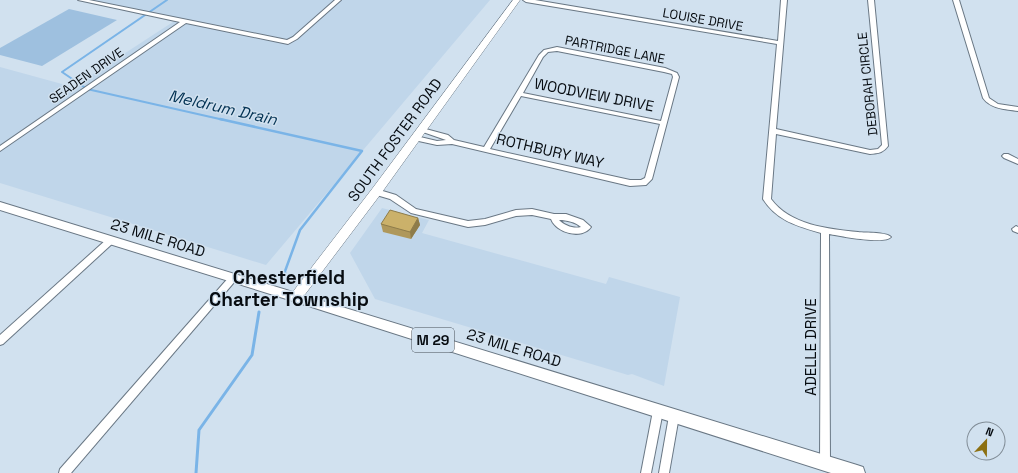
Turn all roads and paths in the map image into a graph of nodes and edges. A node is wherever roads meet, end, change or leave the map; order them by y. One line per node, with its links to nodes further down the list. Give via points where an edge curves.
1 (81, 0): 8 (street)
2 (338, 0): 8 (street, via 296,38 288,42)
3 (517, 0): 13 (street, SOUTH FOSTER ROAD)
4 (526, 0): 9 (street, LOUISE DRIVE)
5 (784, 0): 9 (street)
6 (871, 0): 14 (street, DEBORAH CIRCLE, via 885,146 880,151 870,152)
7 (956, 0): 11 (street, via 986,98 990,103)
8 (185, 21): 17 (street, SEADEN DRIVE)
9 (781, 43): 14 (street)
10 (520, 94): 12 (street, WOODVIEW DRIVE); 12 (street, PARTRIDGE LANE, via 541,56 550,49 557,49 674,73 677,79); 18 (street)
11 (1018, 108)
12 (663, 123): 18 (street, ROTHBURY WAY, via 648,179 642,183 630,183)
13 (422, 130): 15 (street, SOUTH FOSTER ROAD); 16 (street, ROTHBURY WAY, via 446,137)
14 (774, 131): 24 (street, via 767,200 769,206 796,222)
15 (416, 138): 16 (street, ROTHBURY WAY, via 437,143); 21 (street, SOUTH FOSTER ROAD)
16 (452, 142): 18 (street, ROTHBURY WAY)
17 (0, 149)
18 (486, 150)
19 (1006, 156): 20 (street)
20 (1018, 162)
21 (376, 192): 23 (street, via 393,197 414,211 468,224 526,212 538,212 554,217 555,222 570,229 582,231); 28 (street, SOUTH FOSTER ROAD)
22 (0, 206): 26 (main road, 23 MILE ROAD / M 29)
23 (587, 227)
24 (825, 230): 25 (street); 32 (street, ADELLE DRIVE)
25 (887, 237)
26 (110, 241): 27 (main road, 23 MILE ROAD / M 29); 29 (street)
27 (233, 278): 28 (main road, 23 MILE ROAD / M 29); 33 (street)
28 (296, 298): 30 (main road, 23 MILE ROAD / M 29)
29 (0, 341)
30 (658, 411): 31 (main road, 23 MILE ROAD / M 29); 34 (street)
31 (674, 416): 32 (main road, 23 MILE ROAD / M 29); 35 (street)
32 (826, 463): 36 (main road, 23 MILE ROAD / M 29)
33 (64, 473)
34 (646, 473)
35 (664, 473)
36 (857, 473)

